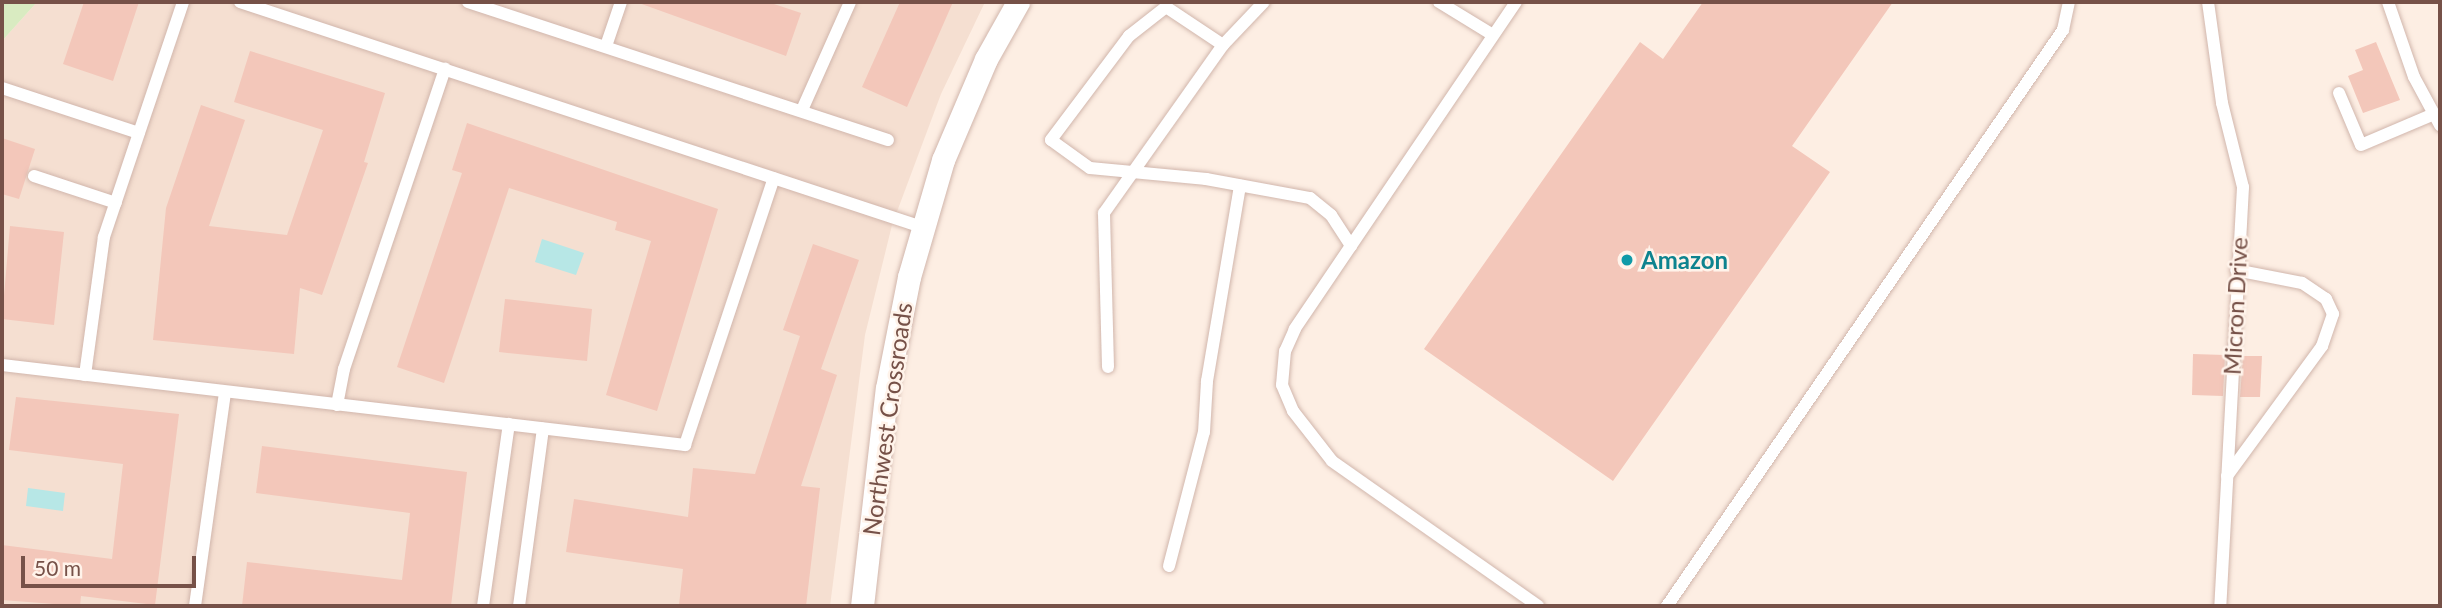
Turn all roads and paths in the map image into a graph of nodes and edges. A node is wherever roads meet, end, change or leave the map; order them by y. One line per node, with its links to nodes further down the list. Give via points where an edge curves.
1 (183, 2): 21 (lane)
2 (240, 2): 16 (lane)
3 (468, 2): 15 (lane)
4 (621, 2): 15 (lane)
5 (850, 2): 19 (lane)
6 (1018, 2): 28 (street, Northwest Crossroads, via 986,59 943,160)
7 (1264, 2): 14 (lane)
8 (1439, 2): 13 (lane)
9 (1516, 2): 13 (lane)
10 (2068, 2): 45 (lane, via 2063,30)
11 (2388, 2): 20 (lane, via 2414,77)
12 (2206, 4): 30 (lane, Micron Drive, via 2222,103 2243,187)
13 (1493, 36): 29 (lane)
14 (1223, 45): 23 (lane); 23 (lane, via 1166,7 1129,36 1051,140 1090,168)
15 (606, 46): 19 (lane)
16 (444, 69): 25 (lane); 35 (lane, via 344,369)
17 (2, 88): 21 (lane)
18 (2339, 93): 20 (lane, via 2361,145)
19 (802, 110): 22 (lane)
20 (2437, 119)
21 (139, 133): 27 (lane)
22 (888, 140)
23 (1135, 170): 26 (lane); 32 (lane, via 1104,213)
24 (34, 176): 27 (lane)
25 (774, 178): 28 (lane); 37 (lane, via 685,445)
26 (1240, 186): 29 (lane, via 1310,198 1331,215); 39 (lane, via 1207,381 1204,432)
27 (116, 203): 33 (lane, via 104,237)
28 (922, 227): 43 (street, Northwest Crossroads, via 897,323)
29 (1351, 246): 44 (lane, via 1285,351 1283,385 1293,411 1332,461)
30 (2236, 270): 38 (lane, Micron Drive); 38 (lane, via 2302,283 2326,299 2333,314 2322,346)
31 (2, 365): 33 (lane)
32 (1108, 367)
33 (85, 375): 34 (lane)
34 (225, 392): 35 (lane); 40 (lane)
35 (337, 405): 36 (lane)
36 (509, 424): 37 (lane); 41 (lane)
37 (543, 429): 42 (lane)
38 (2227, 476): 46 (lane, Micron Drive)
39 (1168, 566)
40 (195, 606)
41 (483, 606)
42 (519, 606)
43 (862, 606)
44 (1538, 606)
45 (1669, 606)
46 (2220, 606)

